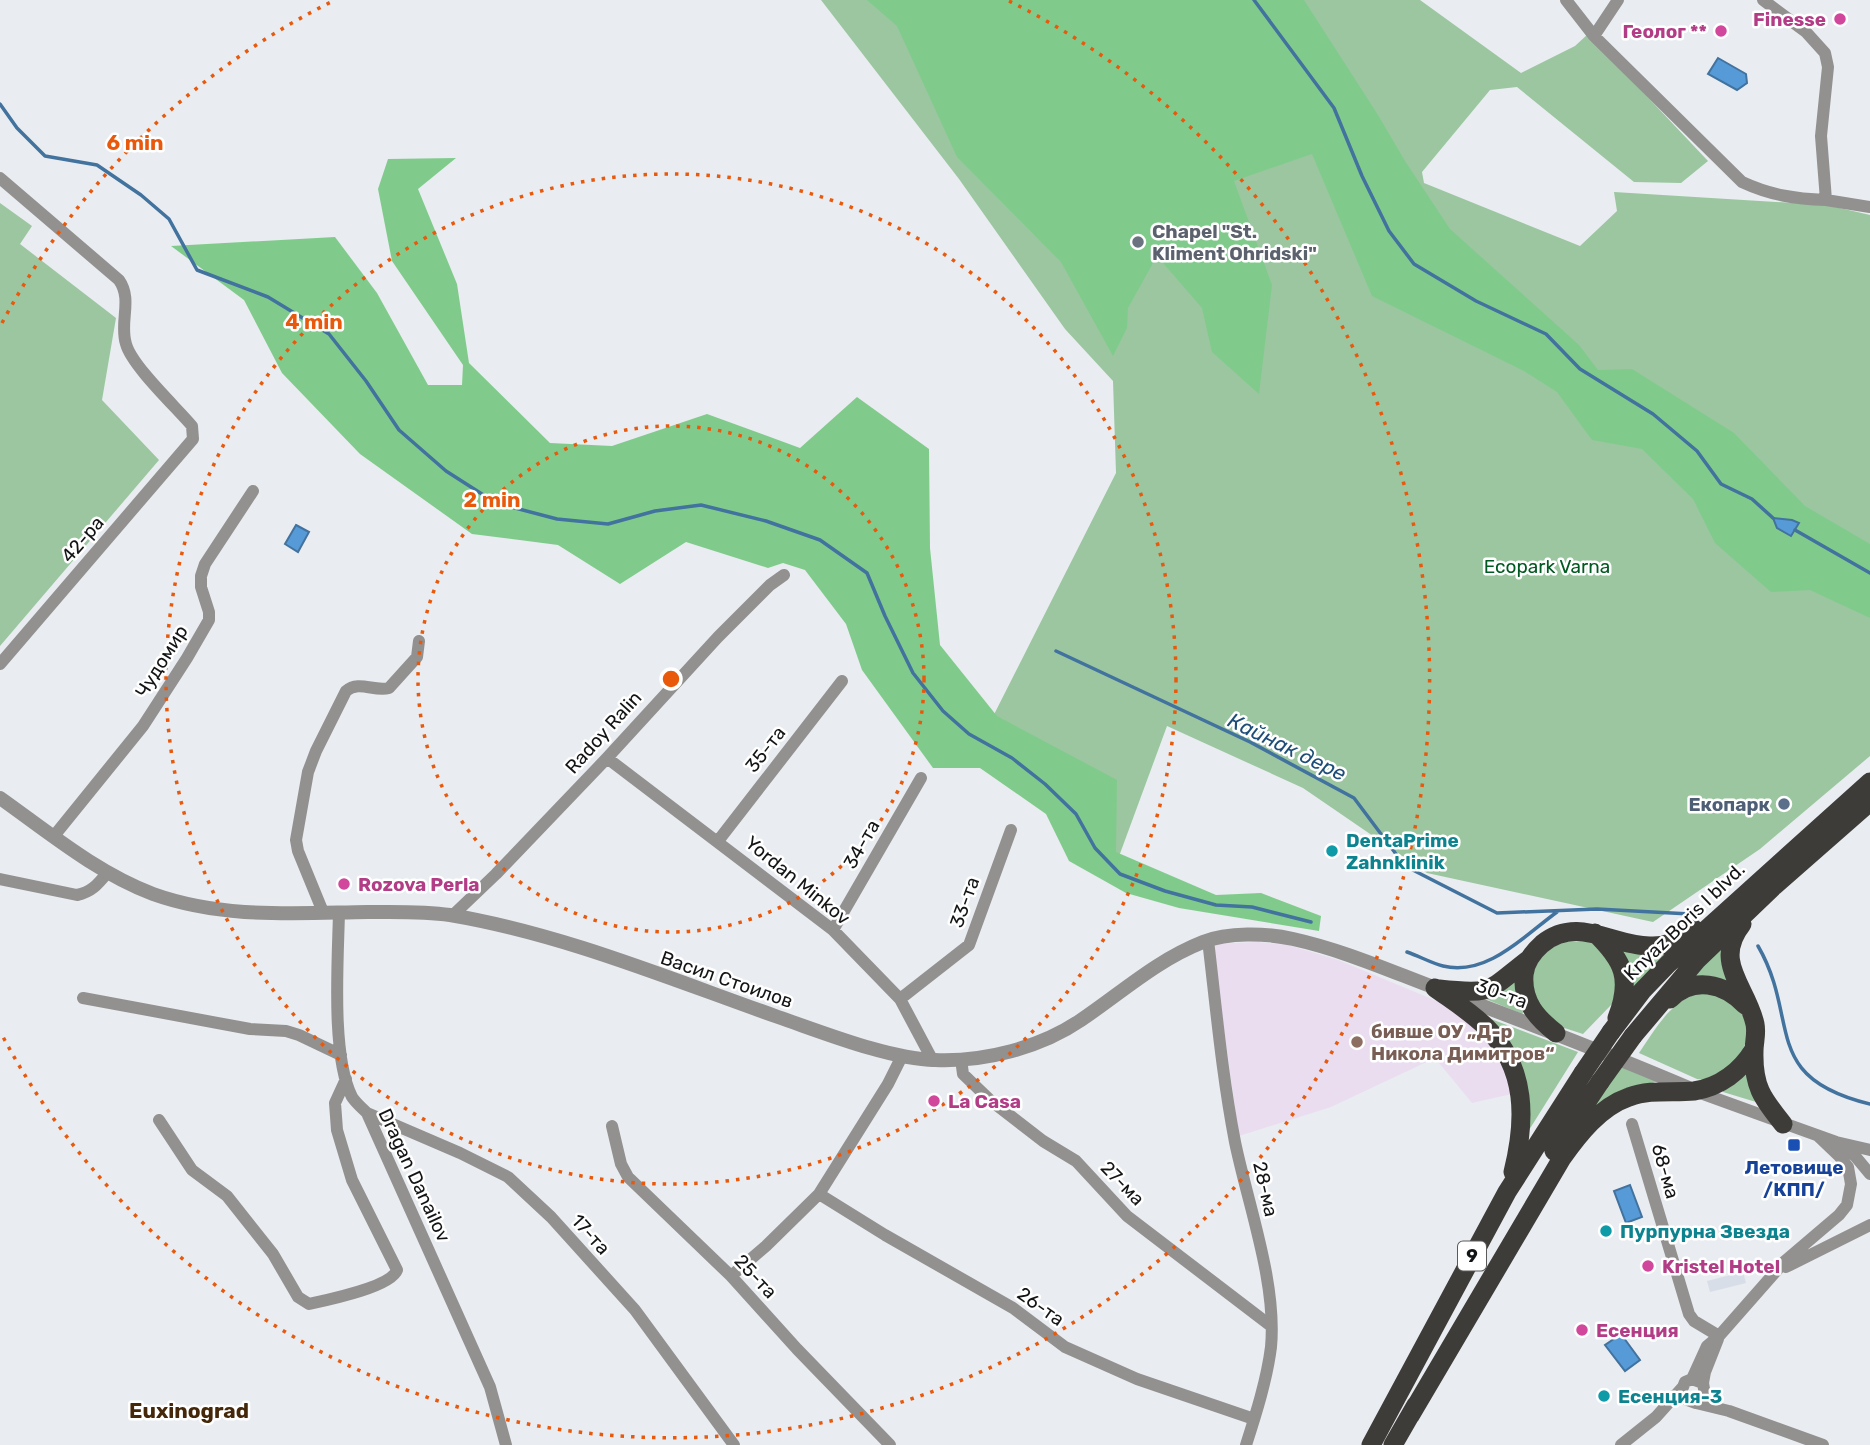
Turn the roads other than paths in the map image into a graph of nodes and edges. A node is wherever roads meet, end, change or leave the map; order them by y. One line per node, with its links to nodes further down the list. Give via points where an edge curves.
1 (1566, 0): 4 (street)
2 (1618, 0): 4 (street)
3 (1763, 0): 6 (street, via 1825,53 1828,67 1821,136)
4 (1594, 36): 6 (street, via 1742,182 1766,193)
5 (0, 178): 11 (street, 42-ра, via 119,280 126,290 126,345 192,426 193,439)
6 (1826, 200): 7 (street)
7 (1870, 207)
8 (253, 491): 19 (street, Чудомир, via 205,564 201,587 209,620 143,726)
9 (784, 575): 13 (street, Radoy Ralin, via 719,637)
10 (419, 640): 24 (street, via 417,657 388,688 362,685 346,691 308,772 296,840)
11 (0, 664)
12 (842, 681): 20 (street, 35-та)
13 (607, 758): 20 (street, Yordan Minkov); 26 (street, Radoy Ralin)
14 (921, 778): 27 (street, 34-та)
15 (1870, 782): 23 (highway, Knyaz Boris I blvd. / 9)
16 (0, 798): 19 (street, Васил Стоилов)
17 (1870, 802): 23 (highway, Knyaz Boris I blvd. / 9)
18 (1011, 830): 33 (street, 33-та, via 969,945)
19 (54, 836): 21 (street, Васил Стоилов)
20 (718, 841): 27 (street, Yordan Minkov)
21 (108, 872): 22 (street, via 88,893 76,895); 24 (street, Васил Стоилов, via 153,894 209,909 246,914)
22 (0, 879)
23 (1755, 894): 28 (highway, via 1667,944 1646,946); 34 (highway, via 1730,952); 35 (highway, Knyaz Boris I blvd. / 9, via 1668,964); 37 (highway, Knyaz Boris I blvd. / 9)
24 (323, 912): 25 (street, Васил Стоилов)
25 (339, 912): 26 (street, Васил Стоилов); 39 (street, Dragan Danailov)
26 (452, 916): 40 (street, Васил Стоилов, via 594,951)
27 (833, 930): 33 (street, Yordan Minkov)
28 (1595, 933): 30 (highway, via 1575,930 1557,935); 35 (highway, via 1615,953 1623,972 1622,1004)
29 (1208, 940): 31 (street, Васил Стоилов, via 1288,938); 41 (street, Васил Стоилов, via 1167,959 1077,1023 1043,1041); 60 (street, 28-ма, via 1235,1140 1267,1281)
30 (1529, 959): 31 (highway, via 1489,990); 36 (highway, via 1524,976 1526,998 1537,1018)
31 (1435, 988): 36 (street, 30-та); 55 (highway, via 1487,1028 1514,1073 1521,1097 1522,1131)
32 (83, 998): 39 (street, via 250,1029 286,1031)
33 (900, 999): 42 (street, Yordan Minkov)
34 (1748, 1009): 37 (highway, via 1720,987 1692,986 1677,992); 38 (highway, via 1755,1023)
35 (1611, 1032): 43 (highway, Knyaz Boris I blvd. / 9, bridge)
36 (1556, 1033): 45 (street, 30-та)
37 (1633, 1035): 43 (highway, Knyaz Boris I blvd. / 9, bridge)
38 (1754, 1049): 45 (highway, via 1732,1075); 49 (highway, via 1761,1096)
39 (341, 1055): 44 (street, Dragan Danailov)
40 (902, 1056): 42 (street, Васил Стоилов); 56 (street)
41 (961, 1059): 42 (street, Васил Стоилов); 60 (street, 27-ма, via 963,1074 990,1100 1076,1161 1127,1216)
42 (933, 1060)
43 (1591, 1077): 55 (highway, Knyaz Boris I blvd. / 9); 66 (highway, Knyaz Boris I blvd. / 9, via 1572,1121)
44 (345, 1079): 46 (street, Dragan Danailov, via 353,1099); 47 (street, via 335,1103 337,1130 352,1180 397,1270 391,1278 309,1304 298,1297 273,1254 227,1196 192,1170)
45 (1695, 1091): 49 (street); 66 (highway, via 1630,1096 1599,1115 1573,1142)
46 (367, 1113): 69 (street, Dragan Danailov, via 490,1387); 70 (street, 17-та, via 508,1177 635,1310)
47 (159, 1121)
48 (1632, 1124): 61 (street, 68-ма, via 1689,1314)
49 (1783, 1124): 51 (street)
50 (612, 1126): 58 (street, 25-та, via 628,1177)
51 (1818, 1136): 52 (street); 59 (street, via 1848,1167 1849,1199 1839,1214)
52 (1836, 1142): 53 (street); 54 (street)
53 (1870, 1150)
54 (1870, 1174)
55 (1507, 1192): 73 (highway, Knyaz Boris I blvd. / 9)
56 (818, 1194): 58 (street); 68 (street, 26-та, via 1013,1308 1065,1347)
57 (1868, 1224): 59 (street)
58 (731, 1276): 71 (street, 25-та)
59 (1769, 1279): 61 (street)
60 (1270, 1326): 68 (street, 28-ма)
61 (1719, 1336): 62 (street, via 1707,1346)
62 (1700, 1384): 63 (street, via 1685,1382); 64 (street, via 1703,1398); 65 (street)
63 (1682, 1388): 64 (street, via 1682,1396); 67 (street)
64 (1694, 1403): 65 (street); 67 (street)
65 (1729, 1411): 76 (street)
66 (1410, 1416): 74 (highway, Knyaz Boris I blvd. / 9)
67 (1656, 1417): 75 (street)
68 (1254, 1419): 72 (street, 28-ма)
69 (506, 1445)
70 (734, 1445)
71 (890, 1445)
72 (1246, 1445)
73 (1371, 1445)
74 (1394, 1445)
75 (1621, 1445)
76 (1823, 1445)

